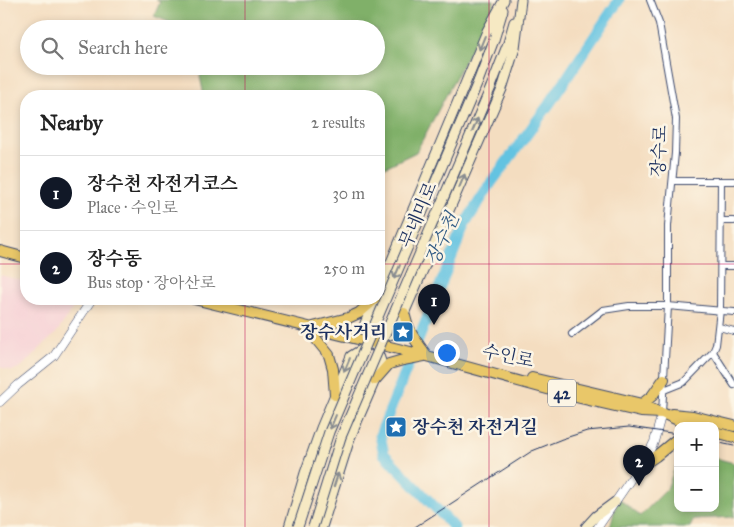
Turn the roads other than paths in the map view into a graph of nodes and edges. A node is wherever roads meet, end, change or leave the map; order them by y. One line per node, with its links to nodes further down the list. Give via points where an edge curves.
1 (505, 0): 13 (main road, one-way to 13, via 487,31); 14 (main road, 무네미로, one-way to 14, bridge, via 478,82)
2 (521, 0): 23 (main road, one-way to 2, via 502,89 515,48); 47 (main road, 무네미로, one-way to 2, bridge, via 341,438 491,87)
3 (650, 0): 4 (street, 장수로, via 659,23 676,119)
4 (673, 181): 5 (street); 20 (street, 장수로, via 668,226)
5 (721, 181): 6 (street); 7 (street)
6 (734, 181)
7 (721, 221): 8 (street); 11 (street)
8 (734, 221)
9 (0, 251): 10 (main road)
10 (20, 256)
11 (721, 266): 12 (street); 21 (street)
12 (734, 266)
13 (385, 277)
14 (385, 300)
15 (88, 305): 35 (street, via 54,356)
16 (219, 305): 24 (main road, 42)
17 (369, 305): 24 (main road, via 348,318)
18 (373, 305): 28 (main road, via 365,323)
19 (383, 305): 46 (main road, 무네미로, one-way to 46, bridge, via 329,432)
20 (668, 306): 21 (street); 27 (street, via 603,310); 32 (street, 장수로)
21 (720, 310): 22 (street); 25 (street)
22 (734, 312)
23 (405, 319): 28 (main road, via 396,332); 30 (main road, via 412,335)
24 (312, 327): 28 (main road, 42); 34 (main road, via 316,339 329,355)
25 (718, 327): 26 (street); 29 (street)
26 (734, 331)
27 (572, 334)
28 (374, 342): 30 (main road, 수인로 / 42); 31 (main road, via 382,364); 34 (main road, one-way to 34, via 351,356)
29 (713, 352): 32 (street, via 684,382); 33 (street)
30 (430, 357): 31 (main road, via 389,364); 36 (main road, 수인로 / 42); 37 (main road, 수인로 / 42, via 580,398 641,412)
31 (375, 380): 48 (main road, one-way to 31, via 350,438)
32 (664, 385): 36 (main road); 37 (street, 장수로)
33 (734, 385)
34 (335, 395): 45 (main road, via 305,473)
35 (0, 402)
36 (642, 404): 37 (main road, 수인로 / 42)
37 (662, 413): 38 (main road, 수인로 / 42); 39 (main road, 수인로 / 42, via 693,416); 43 (street, via 654,442)
38 (682, 422)
39 (734, 426)
40 (719, 433): 41 (main road)
41 (734, 437)
42 (674, 441): 43 (main road)
43 (638, 468): 44 (street)
44 (615, 502): 49 (main road); 50 (street)
45 (289, 527)
46 (298, 527)
47 (313, 527)
48 (322, 527)
49 (586, 527)
50 (598, 527)

